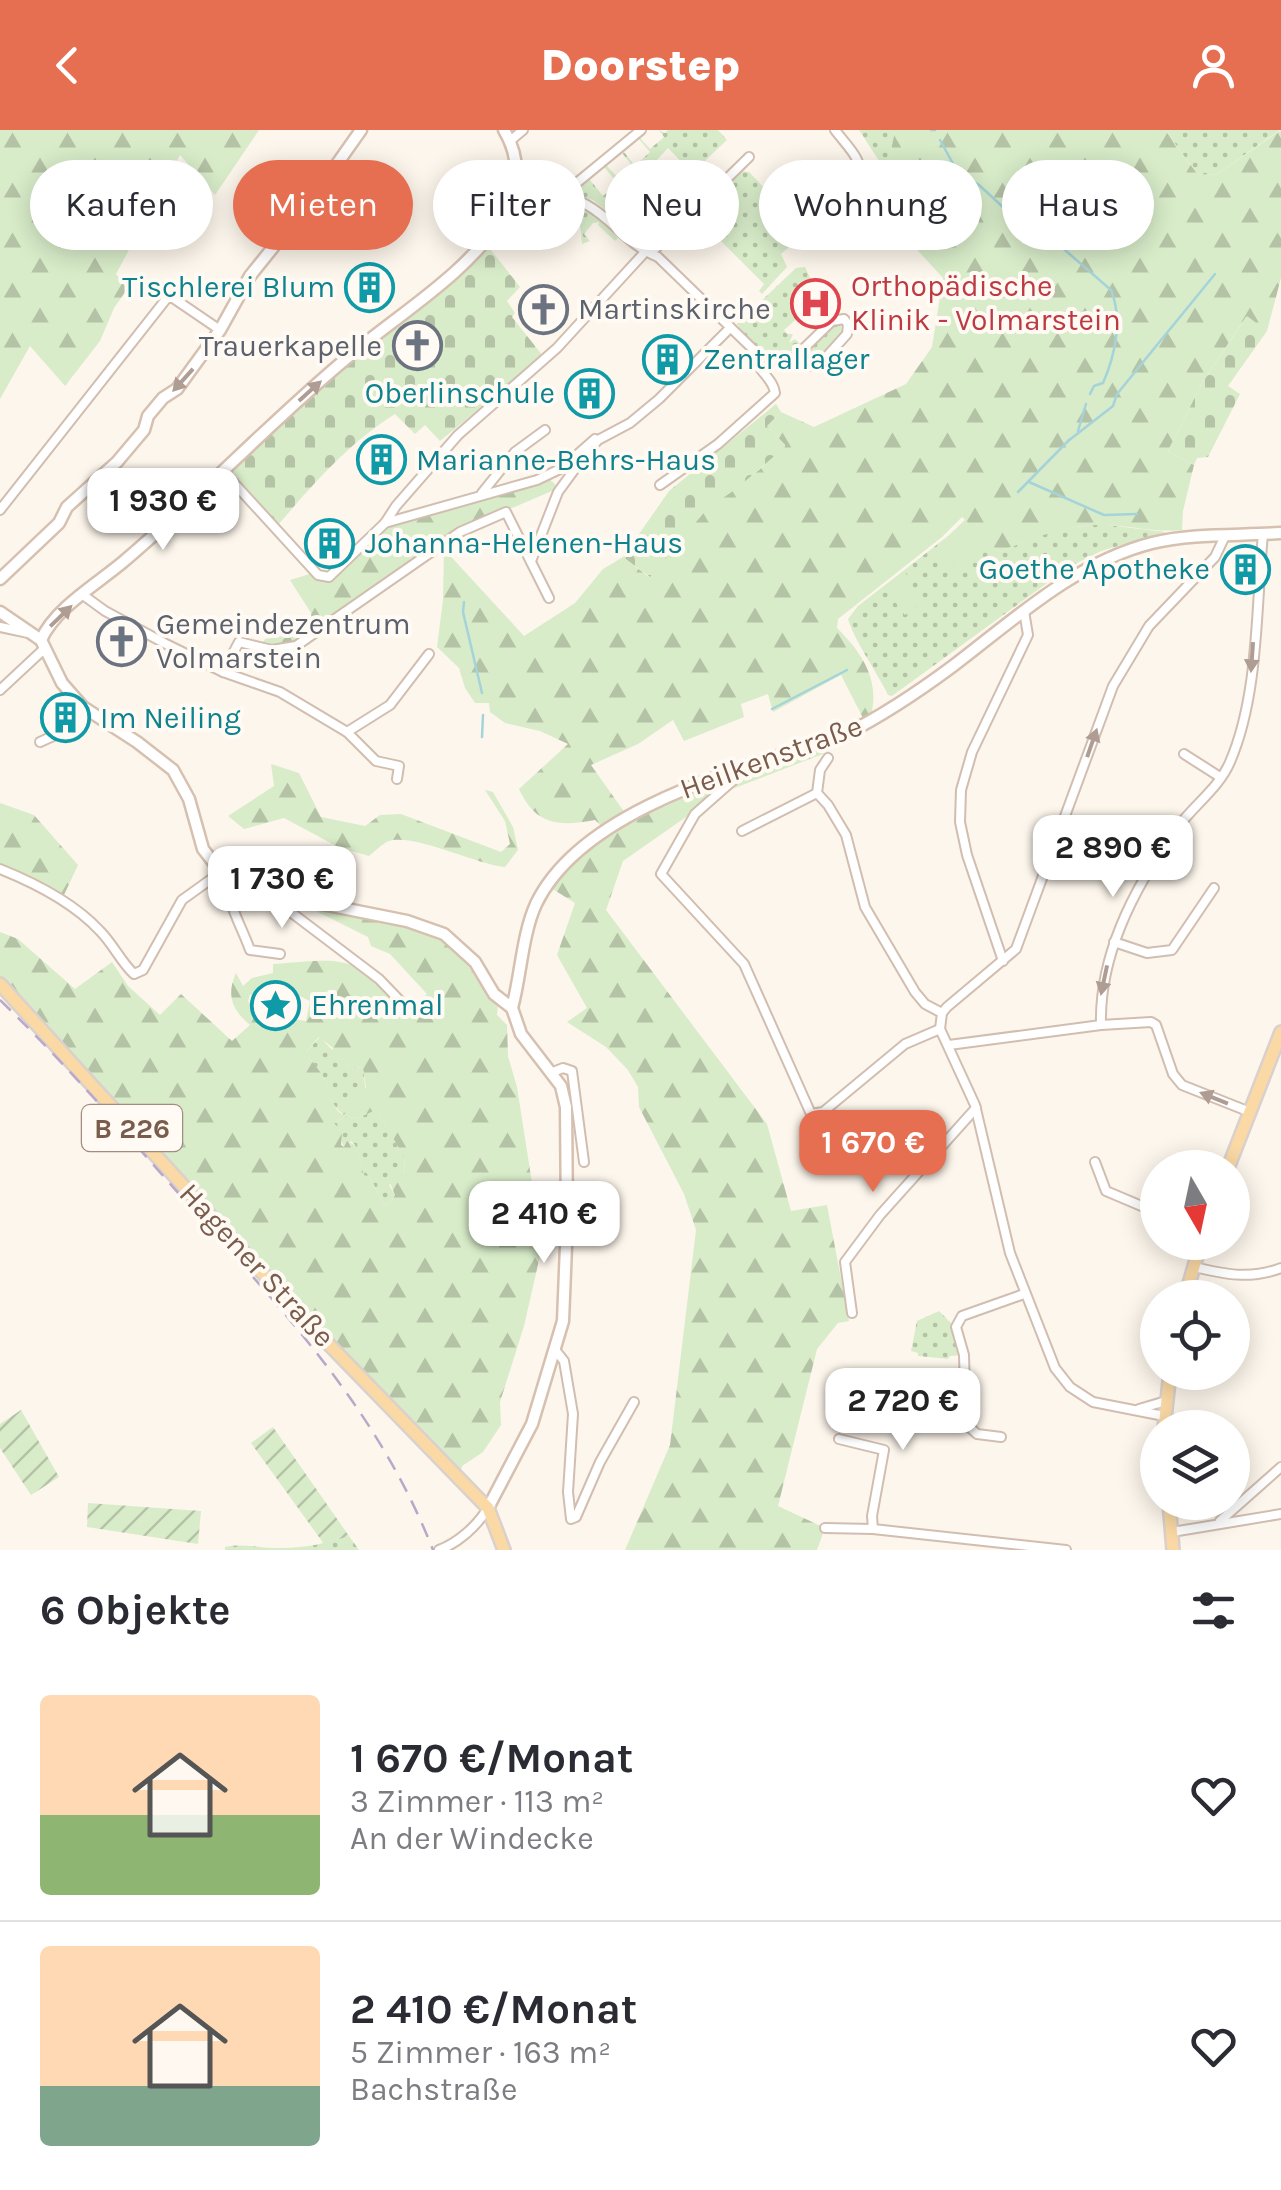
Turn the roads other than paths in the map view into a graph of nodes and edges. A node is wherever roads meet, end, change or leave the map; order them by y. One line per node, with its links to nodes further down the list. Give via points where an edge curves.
1 (360, 130): 14 (street, via 250,276)
2 (522, 130): 5 (street)
3 (641, 130): 9 (street)
4 (836, 130): 8 (street)
5 (507, 135): 7 (street)
6 (750, 158): 12 (street)
7 (515, 160)
8 (858, 160)
9 (585, 176)
10 (585, 204): 12 (street)
11 (473, 250): 20 (street, one-way to 11)
12 (645, 252): 13 (street); 24 (street, via 557,348 458,435)
13 (730, 328): 15 (street); 18 (street, via 659,399)
14 (220, 330): 19 (street, one-way to 19); 23 (street, via 167,298)
15 (756, 354): 16 (street); 21 (street, via 774,393)
16 (793, 359): 16 (street, via 819,364 847,334 848,324 832,321)
17 (544, 430): 22 (street, via 515,452)
18 (611, 434): 22 (street, via 598,436 551,474); 28 (street, via 598,440 559,489)
19 (106, 471): 20 (street, via 119,480); 29 (street)
20 (217, 474): 24 (street, via 323,578); 30 (street)
21 (660, 485)
22 (482, 493): 24 (street)
23 (0, 510)
24 (385, 523)
25 (1281, 533): 26 (street, Heilkenstraße)
26 (1263, 534): 27 (street, Heilkenstraße); 46 (street, one-way to 46, via 1249,694 1239,740)
27 (1225, 536): 32 (street, Heilkenstraße, via 1181,538 1115,556); 56 (street, one-way to 27, via 1026,930 1113,686 1149,626 1215,558)
28 (531, 561): 31 (street); 38 (street, via 506,512 460,532 296,646 272,650 238,642)
29 (0, 579)
30 (83, 595): 36 (street, one-way to 30, via 44,632); 38 (street)
31 (549, 598)
32 (1024, 611): 45 (street, Heilkenstraße, via 868,723); 56 (street, via 1028,635 961,790 967,855)
33 (0, 612): 35 (street)
34 (0, 626): 35 (street)
35 (28, 633): 36 (street)
36 (42, 644): 39 (street); 40 (street, via 62,683)
37 (429, 654): 41 (street, via 390,705)
38 (223, 672): 41 (street, via 280,692)
39 (0, 690)
40 (88, 712): 42 (street); 51 (street, via 172,770 190,799 201,845)
41 (346, 732): 47 (street, via 376,761 399,766)
42 (40, 742)
43 (1184, 754): 46 (street)
44 (828, 758): 48 (street)
45 (741, 770): 59 (street, Heilkenstraße, via 654,802 586,846 557,874 531,916); 62 (street, via 695,814 661,874 744,964 812,1114 905,1044)
46 (1220, 777): 54 (street, via 1166,844)
47 (397, 778)
48 (817, 793): 49 (street); 60 (street, via 846,835 865,907 915,992)
49 (742, 832)
50 (0, 869): 51 (street, via 86,918 134,974 144,970 182,900)
51 (224, 874): 52 (street); 55 (street, via 250,950)
52 (242, 881): 58 (street, via 316,931); 59 (street, via 434,929 464,950)
53 (1214, 888): 54 (street, via 1172,950 1147,953)
54 (1114, 942): 61 (street, one-way to 61)
55 (280, 954)
56 (1003, 960): 60 (street)
57 (0, 984): 87 (main road, Hagener Straße / B 226, via 309,1324)
58 (405, 1006)
59 (512, 1008): 65 (street, via 522,1034)
60 (942, 1012): 62 (street)
61 (1101, 1024): 64 (street); 67 (street, one-way to 61, via 1182,1085 1154,1024)
62 (940, 1028): 64 (street)
63 (1281, 1032): 67 (main road)
64 (948, 1045): 66 (street)
65 (553, 1072): 69 (street, via 572,1071); 78 (street, via 566,1107)
66 (976, 1108): 76 (street); 77 (street, via 845,1262)
67 (1250, 1112): 68 (main road)
68 (1235, 1150)
69 (584, 1162)
70 (1095, 1162): 71 (street, via 1106,1191)
71 (1140, 1205)
72 (1196, 1260): 73 (main road)
73 (1194, 1267): 74 (street, via 1252,1276); 75 (main road)
74 (1281, 1268)
75 (1190, 1280)
76 (1024, 1294): 82 (street, via 1064,1380 1093,1402); 84 (street, via 962,1316 956,1327 964,1355 966,1424 977,1434)
77 (852, 1313)
78 (556, 1351): 81 (street, via 573,1414 571,1519); 87 (street, via 532,1424)
79 (1168, 1390): 80 (main road)
80 (1166, 1401): 82 (street); 83 (main road)
81 (634, 1402)
82 (1139, 1409)
83 (1165, 1410)
84 (1001, 1437)
85 (839, 1440): 92 (street, via 884,1450)
86 (1281, 1468): 90 (street)
87 (488, 1508): 95 (street); 96 (main road, Hagener Straße / B 226)
88 (1281, 1514): 90 (street)
89 (1170, 1520): 93 (main road)
90 (1217, 1524): 93 (street)
91 (824, 1528): 92 (street)
92 (873, 1529): 94 (street)
93 (1172, 1532): 98 (main road)
94 (1034, 1548): 97 (street)
95 (439, 1550)
96 (504, 1550)
97 (1066, 1550)
98 (1173, 1550)

